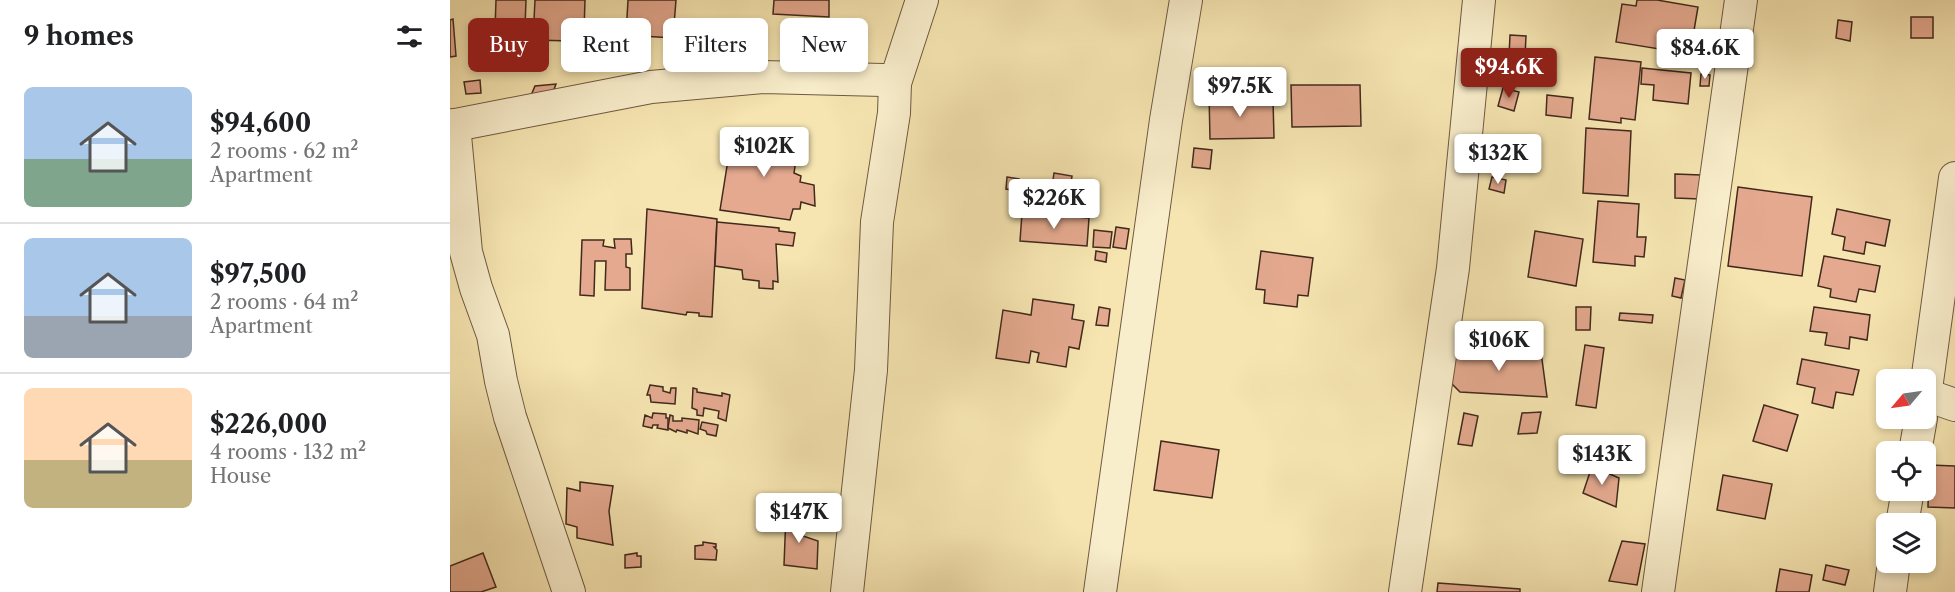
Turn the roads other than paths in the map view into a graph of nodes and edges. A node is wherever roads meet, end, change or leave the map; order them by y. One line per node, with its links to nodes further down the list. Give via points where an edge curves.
1 (922, 0): 5 (street)
2 (1186, 0): 14 (street)
3 (1479, 0): 15 (street, via 1453,268)
4 (1741, 0): 16 (street)
5 (895, 83): 6 (street, via 763,77 651,87); 13 (street, via 877,222 871,370)
6 (452, 125): 12 (street, via 469,261 493,334 510,417)
7 (1955, 177): 8 (street)
8 (1929, 369)
9 (1936, 398): 10 (street)
10 (1955, 405)
11 (1893, 573): 17 (street)
12 (569, 592)
13 (847, 592)
14 (1100, 592)
15 (1405, 592)
16 (1658, 592)
17 (1890, 592)

